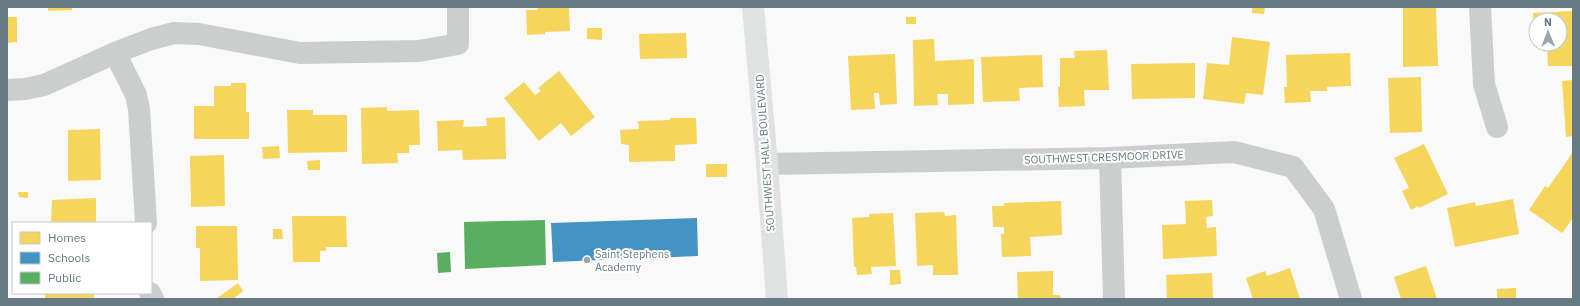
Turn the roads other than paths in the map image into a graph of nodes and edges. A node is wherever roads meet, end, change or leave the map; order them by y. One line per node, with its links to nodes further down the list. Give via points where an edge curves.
1 (458, 7): 4 (street, via 458,44 419,50 300,53 199,34 174,33)
2 (753, 7): 8 (main road, SOUTHWEST HALL BOULEVARD)
3 (1480, 7): 6 (street, via 1484,84)
4 (115, 52): 5 (street, via 44,85); 9 (street, via 136,95 139,109)
5 (7, 90)
6 (1496, 127)
7 (1110, 158): 8 (street, SOUTHWEST CRESMOOR DRIVE); 11 (street); 12 (street, SOUTHWEST CRESMOOR DRIVE, via 1234,152 1293,167 1324,209)
8 (767, 164): 10 (main road, SOUTHWEST HALL BOULEVARD)
9 (146, 222)
10 (777, 299)
11 (1114, 299)
12 (1352, 299)

